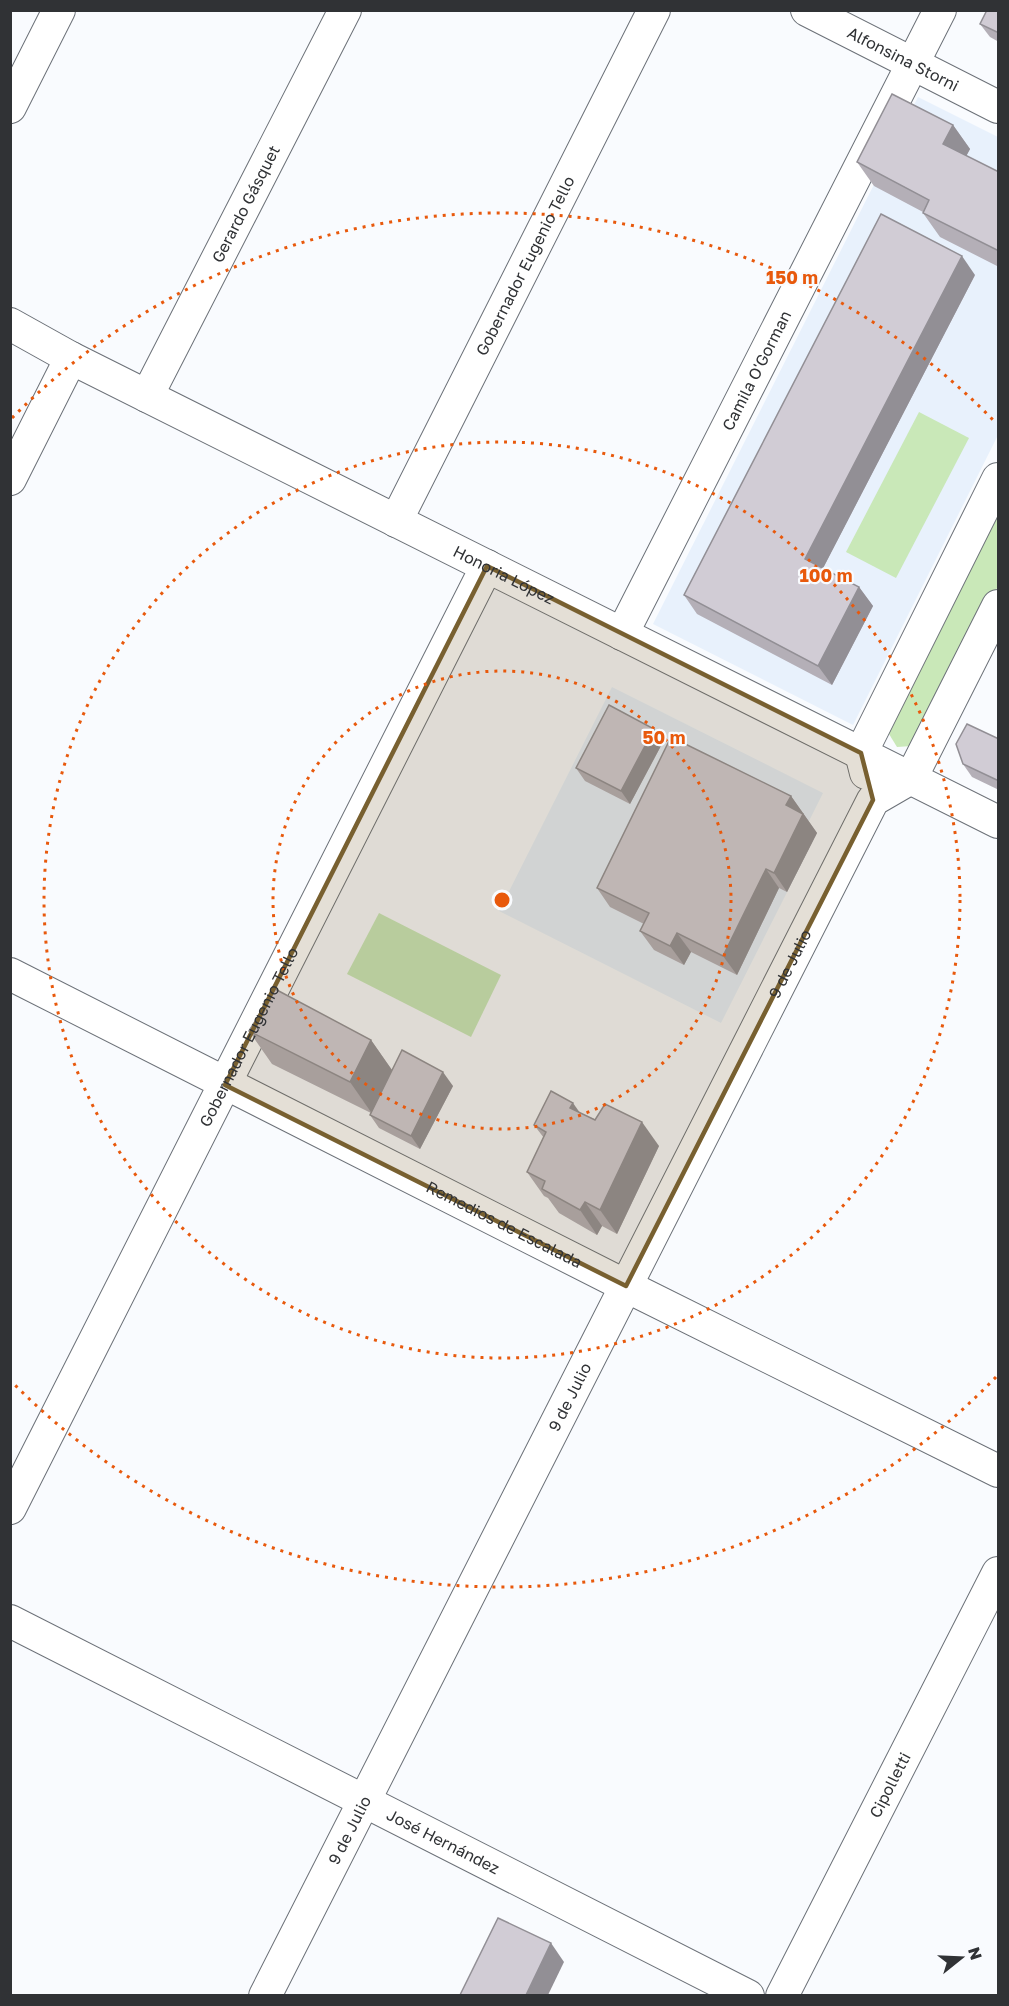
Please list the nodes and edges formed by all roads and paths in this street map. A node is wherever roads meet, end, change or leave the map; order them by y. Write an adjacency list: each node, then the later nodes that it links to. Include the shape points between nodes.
1 (59, 10): 7 (street)
2 (345, 10): 11 (street, Gerardo Gásquet)
3 (654, 10): 14 (street, Gobernador Eugenio Tello)
4 (807, 10): 6 (street, Alfonsina Storni)
5 (940, 10): 6 (street, Camila O'Gorman)
6 (913, 64): 8 (street, Alfonsina Storni); 17 (street, Camila O'Gorman)
7 (10, 107)
8 (999, 107)
9 (10, 324): 10 (street, Honoria López)
10 (71, 358): 11 (street, Honoria López); 12 (street)
11 (147, 396): 14 (street, Honoria López)
12 (10, 479)
13 (999, 479): 18 (street)
14 (396, 521): 15 (street, Honoria López)
15 (487, 566): 17 (street, Honoria López); 23 (street, Gobernador Eugenio Tello)
16 (999, 606): 19 (street)
17 (622, 634): 18 (street, Honoria López)
18 (861, 753): 19 (street, Honoria López); 20 (street)
19 (911, 778): 20 (street); 21 (street, Honoria López)
20 (873, 800): 24 (street, 9 de Julio)
21 (999, 822)
22 (10, 974): 23 (street, Remedios de Escalada)
23 (225, 1085): 24 (street, Remedios de Escalada); 26 (street, Gobernador Eugenio Tello)
24 (626, 1286): 25 (street, Remedios de Escalada); 29 (street, 9 de Julio)
25 (999, 1471)
26 (10, 1508)
27 (999, 1573): 32 (street, Cipolletti)
28 (10, 1621): 29 (street, José Hernández)
29 (364, 1800): 30 (street, 9 de Julio); 31 (street, José Hernández)
30 (265, 1995)
31 (748, 1995)
32 (782, 1995)

